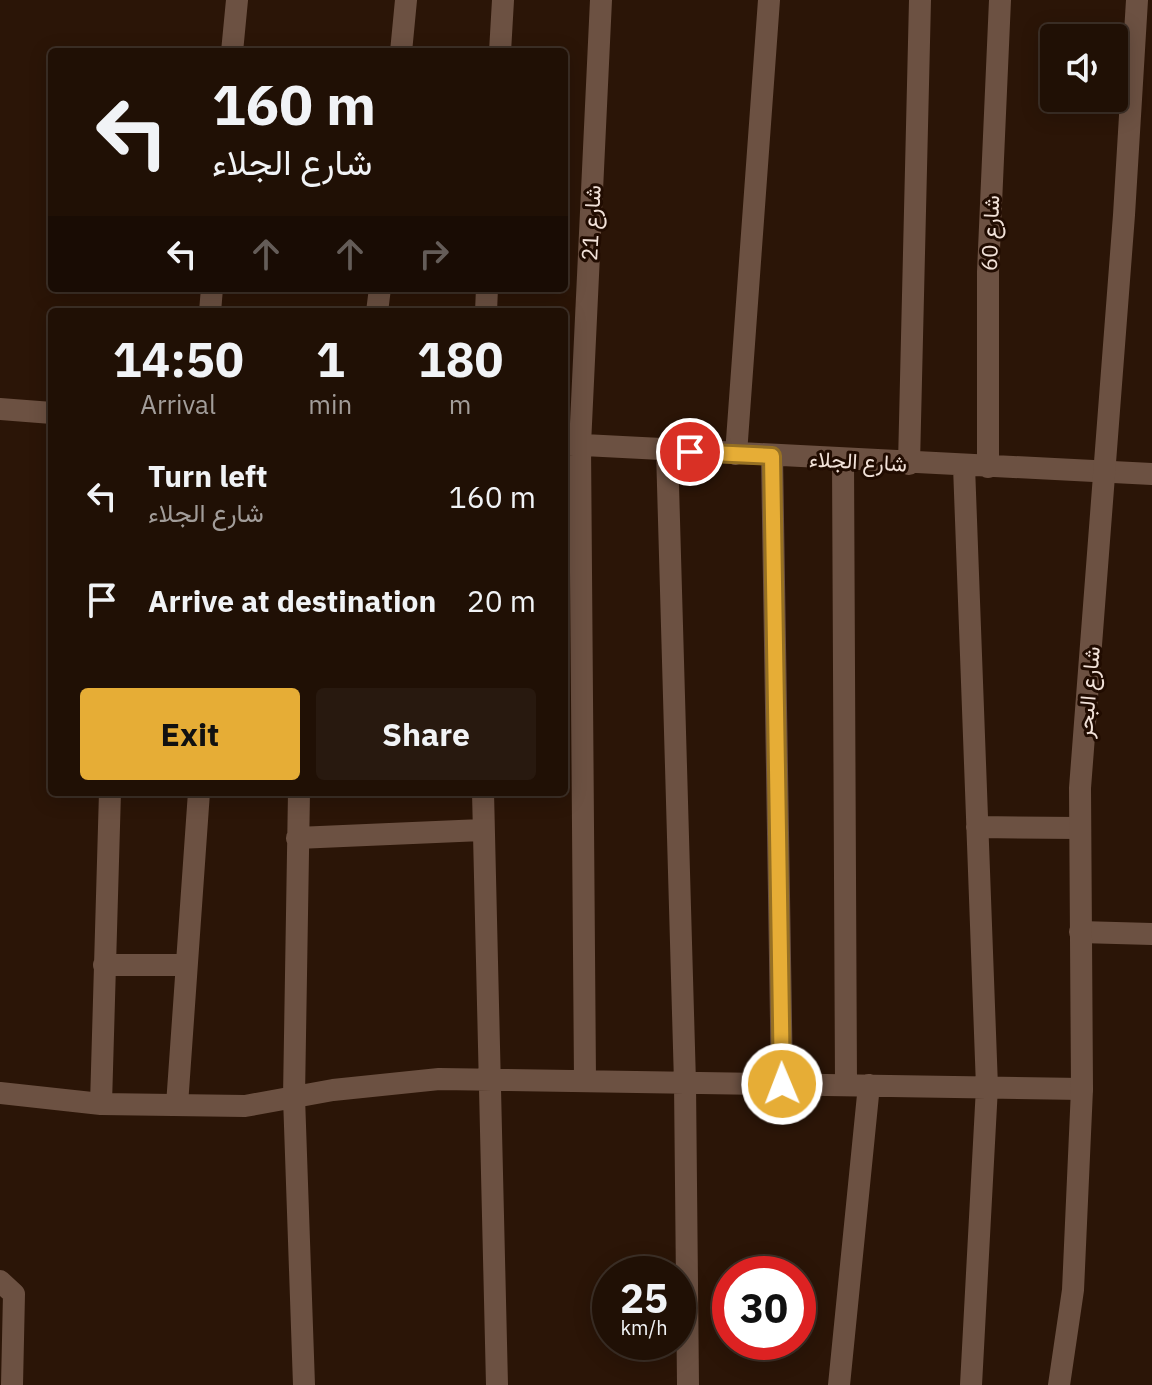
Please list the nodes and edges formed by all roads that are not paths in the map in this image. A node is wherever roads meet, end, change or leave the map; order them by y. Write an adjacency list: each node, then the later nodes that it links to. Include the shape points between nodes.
1 (237, 0): 9 (street)
2 (406, 0): 10 (street)
3 (503, 0): 11 (street)
4 (601, 0): 14 (street, شارع 21)
5 (769, 0): 16 (street)
6 (920, 0): 19 (street)
7 (1000, 0): 21 (street, شارع 60, via 988,272)
8 (1137, 0): 22 (street, شارع البحر)
9 (232, 48)
10 (401, 48)
11 (500, 48)
12 (0, 409): 13 (street)
13 (48, 413)
14 (572, 445): 15 (street, شارع الجلاء); 37 (street, شارع 21)
15 (667, 450): 16 (street, شارع الجلاء); 38 (street)
16 (736, 454): 17 (street, شارع الجلاء)
17 (772, 456): 18 (street, شارع الجلاء); 39 (street)
18 (843, 460): 19 (street, شارع الجلاء); 40 (street)
19 (909, 464): 20 (street, شارع الجلاء)
20 (964, 466): 21 (street, شارع الجلاء); 28 (street)
21 (988, 467): 22 (street, شارع الجلاء)
22 (1106, 471): 23 (street, شارع الجلاء); 29 (street, شارع البحر)
23 (1152, 474)
24 (110, 796): 34 (street)
25 (199, 796): 35 (street)
26 (299, 796): 31 (street)
27 (483, 796): 30 (street)
28 (977, 827): 29 (street); 42 (street)
29 (1079, 828): 32 (street, شارع البحر)
30 (482, 830): 31 (street); 36 (street)
31 (297, 838): 45 (street)
32 (1080, 932): 33 (street); 43 (street, شارع البحر)
33 (1152, 934)
34 (104, 965): 35 (street); 46 (street)
35 (186, 965): 47 (street)
36 (491, 1080): 37 (street); 45 (street, via 439,1079); 51 (street)
37 (585, 1080): 38 (street)
38 (685, 1083): 39 (street); 52 (street)
39 (782, 1084): 40 (street)
40 (846, 1085): 41 (street)
41 (869, 1085): 42 (street); 53 (street)
42 (987, 1087): 43 (street); 54 (street)
43 (1082, 1089): 55 (street, شارع البحر, via 1073,1290)
44 (0, 1093): 46 (street)
45 (294, 1097): 47 (street, via 245,1106); 50 (street)
46 (101, 1104): 47 (street)
47 (177, 1105)
48 (0, 1281): 49 (street, via 14,1294)
49 (12, 1385)
50 (304, 1385)
51 (497, 1385)
52 (688, 1385)
53 (839, 1385)
54 (971, 1385)
55 (1059, 1385)

